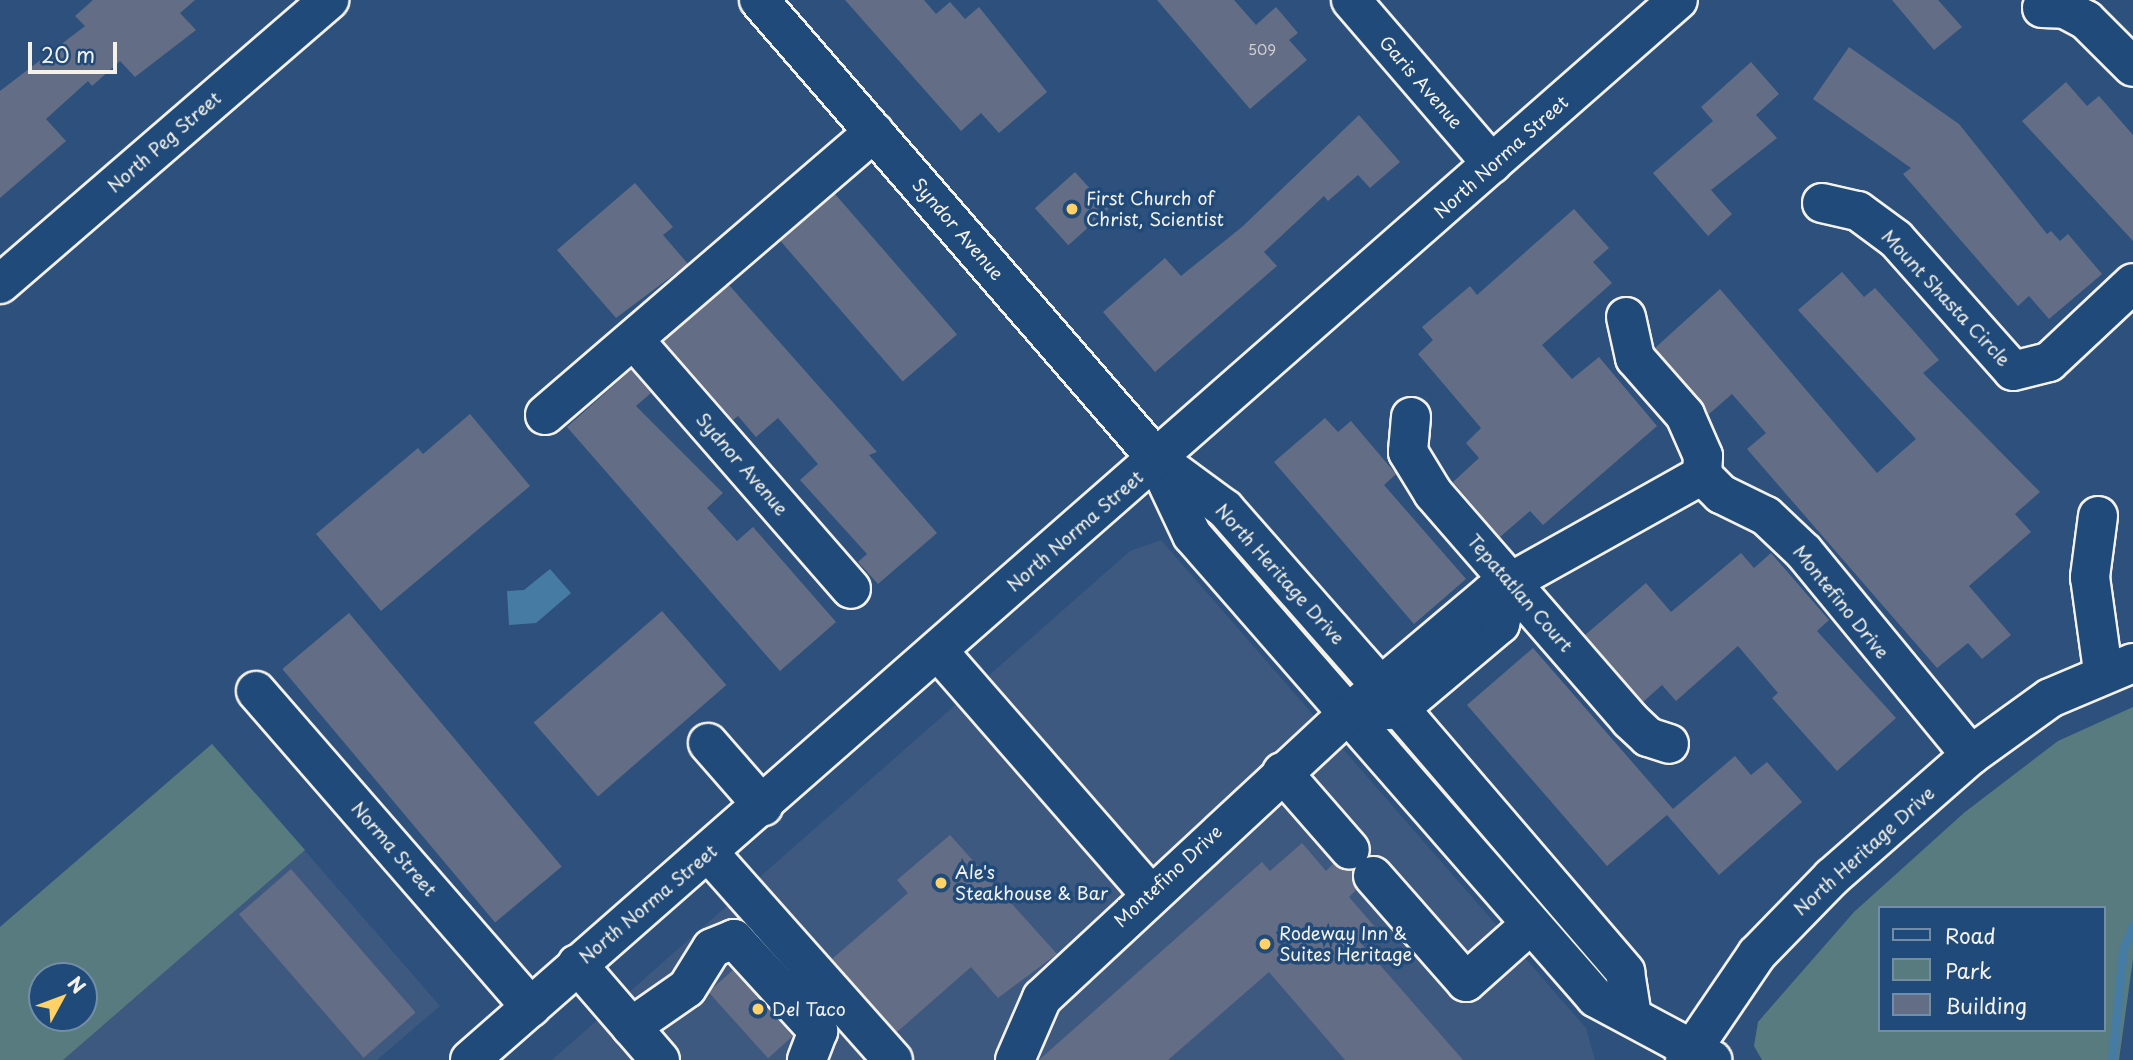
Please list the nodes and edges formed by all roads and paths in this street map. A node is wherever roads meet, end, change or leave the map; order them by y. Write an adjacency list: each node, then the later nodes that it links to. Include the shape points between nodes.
1 (329, 0): 11 (street, North Peg Street)
2 (759, 0): 7 (street, Syndor Avenue)
3 (1351, 0): 8 (street, Garis Avenue)
4 (1678, 0): 8 (street, North Norma Street)
5 (2042, 8): 6 (street, via 2064,9 2086,20)
6 (2133, 66)
7 (874, 132): 13 (street); 16 (street, Syndor Avenue)
8 (1492, 164): 16 (street, North Norma Street)
9 (1822, 203): 10 (street, Mount Shasta Circle, via 1858,211 1896,239 2013,371 2049,362 2063,342)
10 (2133, 283)
11 (0, 284)
12 (1626, 317): 17 (street, via 1635,358 1685,415 1703,456)
13 (634, 340): 14 (street); 20 (street, Sydnor Avenue)
14 (545, 415)
15 (1412, 417): 19 (street, Tepatatlan Court, via 1408,452 1419,472)
16 (1157, 459): 21 (street, North Norma Street); 24 (street, North Heritage Drive, via 1225,509); 25 (street, North Heritage Drive, via 1192,535)
17 (1702, 475): 19 (street); 28 (street, Montefino Drive, via 1721,494 1766,516 1804,552)
18 (2098, 516): 22 (street, via 2090,577)
19 (1510, 582): 24 (street, via 1500,624); 27 (street, Tepatatlan Court, via 1630,720 1648,737)
20 (851, 589)
21 (938, 651): 30 (street, North Norma Street); 32 (street)
22 (2118, 667): 28 (street, North Heritage Drive, via 2050,698)
23 (257, 691): 35 (street, Norma Street)
24 (1390, 699): 25 (street); 36 (street, North Heritage Drive, via 1625,972)
25 (1349, 713): 29 (street, Montefino Drive); 33 (street, North Heritage Drive)
26 (709, 743): 30 (street)
27 (1669, 744)
28 (1971, 755): 38 (street, North Heritage Drive, via 1793,916)
29 (1282, 772): 32 (street, Montefino Drive); 33 (street, via 1466,982)
30 (763, 806): 31 (street, North Norma Street)
31 (709, 853): 34 (street, North Norma Street); 42 (street)
32 (1149, 894): 43 (street, Montefino Drive, via 1042,998)
33 (1531, 924): 36 (street, North Heritage Drive, via 1596,998)
34 (577, 964): 35 (street, North Norma Street); 37 (street)
35 (531, 1007): 39 (street, North Norma Street)
36 (1632, 1016): 38 (street, North Heritage Drive)
37 (632, 1027): 40 (street); 41 (street, via 687,988 712,948 734,939 818,1031)
38 (1696, 1056)
39 (470, 1060)
40 (660, 1060)
41 (807, 1060)
42 (893, 1060)
43 (1014, 1060)

